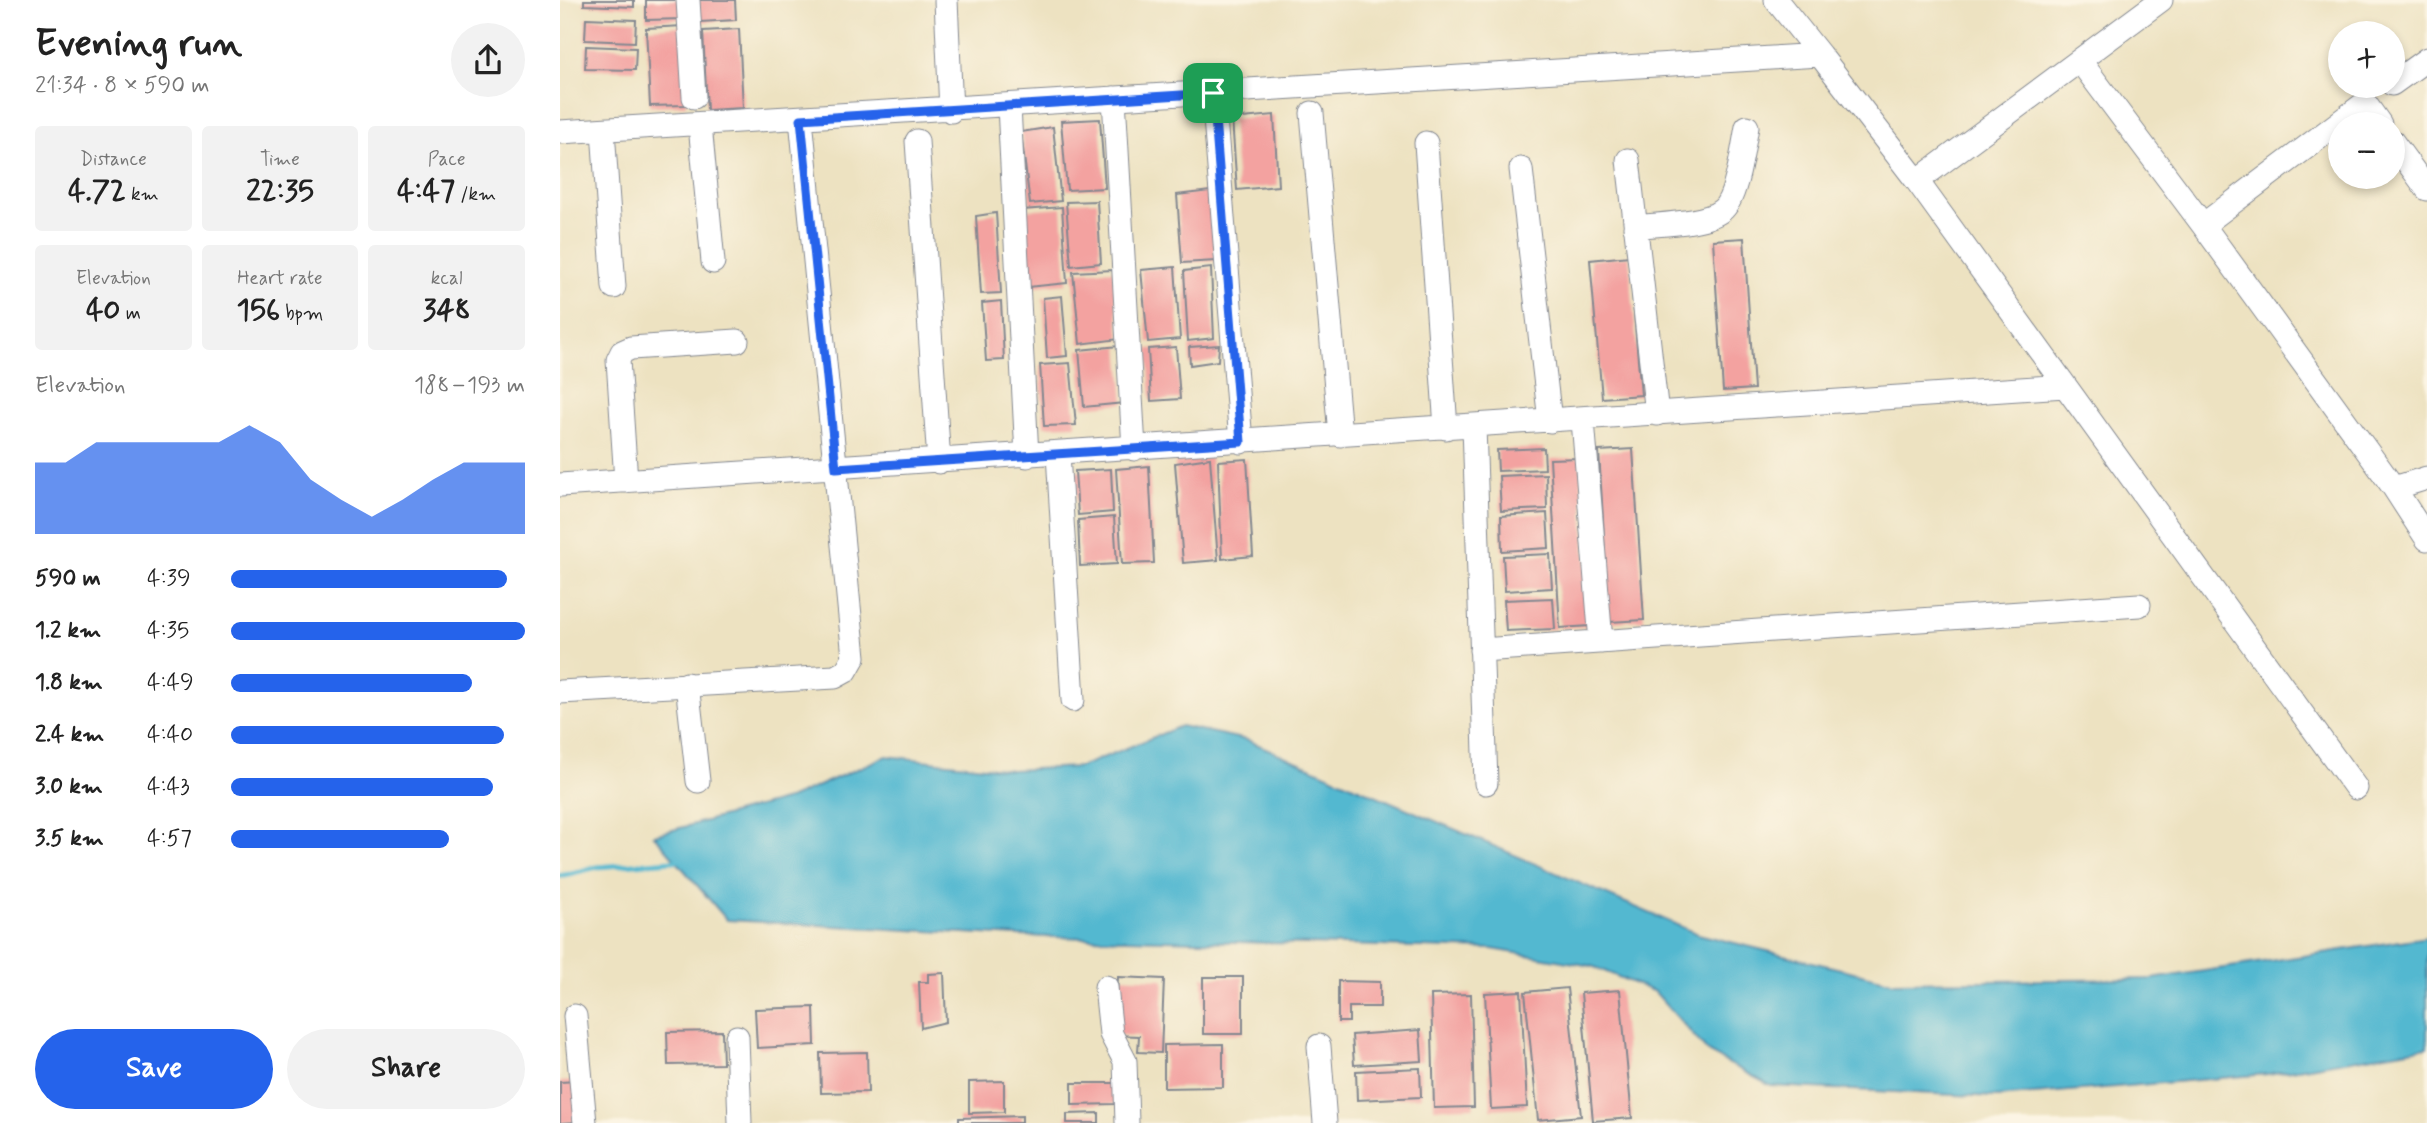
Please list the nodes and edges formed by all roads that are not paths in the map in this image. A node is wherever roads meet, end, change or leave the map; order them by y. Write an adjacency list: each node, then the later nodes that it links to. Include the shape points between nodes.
1 (688, 0): 10 (street)
2 (946, 0): 15 (street)
3 (1776, 0): 5 (street)
4 (2155, 2): 7 (street)
5 (1819, 55): 9 (street); 28 (street)
6 (2427, 59): 8 (street)
7 (2080, 61): 28 (street); 30 (street)
8 (2405, 75)
9 (1213, 93): 11 (street); 42 (street)
10 (694, 97)
11 (1114, 98): 14 (street); 43 (street)
12 (2372, 98): 13 (street)
13 (2365, 103): 16 (street); 30 (street)
14 (1009, 106): 15 (street); 45 (street)
15 (951, 111): 18 (street)
16 (2371, 112)
17 (1312, 113): 41 (street)
18 (801, 119): 19 (street); 47 (street)
19 (700, 125): 21 (street); 32 (street)
20 (1747, 127): 31 (street, via 1732,196 1723,210 1708,217)
21 (603, 130): 22 (street); 33 (street)
22 (560, 132)
23 (917, 141): 46 (street)
24 (1426, 143): 40 (street)
25 (2405, 159): 29 (street)
26 (1628, 160): 31 (street)
27 (1521, 169): 38 (street)
28 (1917, 181): 35 (street)
29 (2427, 189)
30 (2203, 225): 51 (street)
31 (1635, 227): 36 (street)
32 (713, 262)
33 (614, 287)
34 (737, 341): 49 (street, via 622,352 618,360)
35 (2065, 386): 36 (street); 61 (street)
36 (1657, 414): 37 (street)
37 (1583, 420): 38 (street); 54 (street)
38 (1550, 421): 39 (street)
39 (1474, 426): 40 (street); 55 (street)
40 (1446, 428): 41 (street)
41 (1340, 435): 42 (street)
42 (1241, 442): 43 (street)
43 (1134, 449): 44 (street)
44 (1058, 454): 45 (street); 58 (street)
45 (1027, 456): 46 (street)
46 (939, 462): 47 (street)
47 (836, 468): 49 (street); 56 (street, via 853,657 846,671 835,677)
48 (2427, 478): 51 (street)
49 (626, 481): 50 (street)
50 (560, 485)
51 (2394, 488): 52 (street)
52 (2427, 539)
53 (2139, 605): 54 (street)
54 (1601, 642): 55 (street)
55 (1481, 650): 60 (street)
56 (687, 684): 57 (street); 59 (street)
57 (560, 691)
58 (1073, 700)
59 (698, 781)
60 (1486, 783)
61 (2356, 788)
62 (1106, 987): 68 (street, via 1111,1034 1125,1060)
63 (575, 1016): 66 (street)
64 (737, 1037): 67 (street)
65 (1319, 1046): 69 (street)
66 (584, 1123)
67 (740, 1123)
68 (1127, 1123)
69 (1325, 1123)

